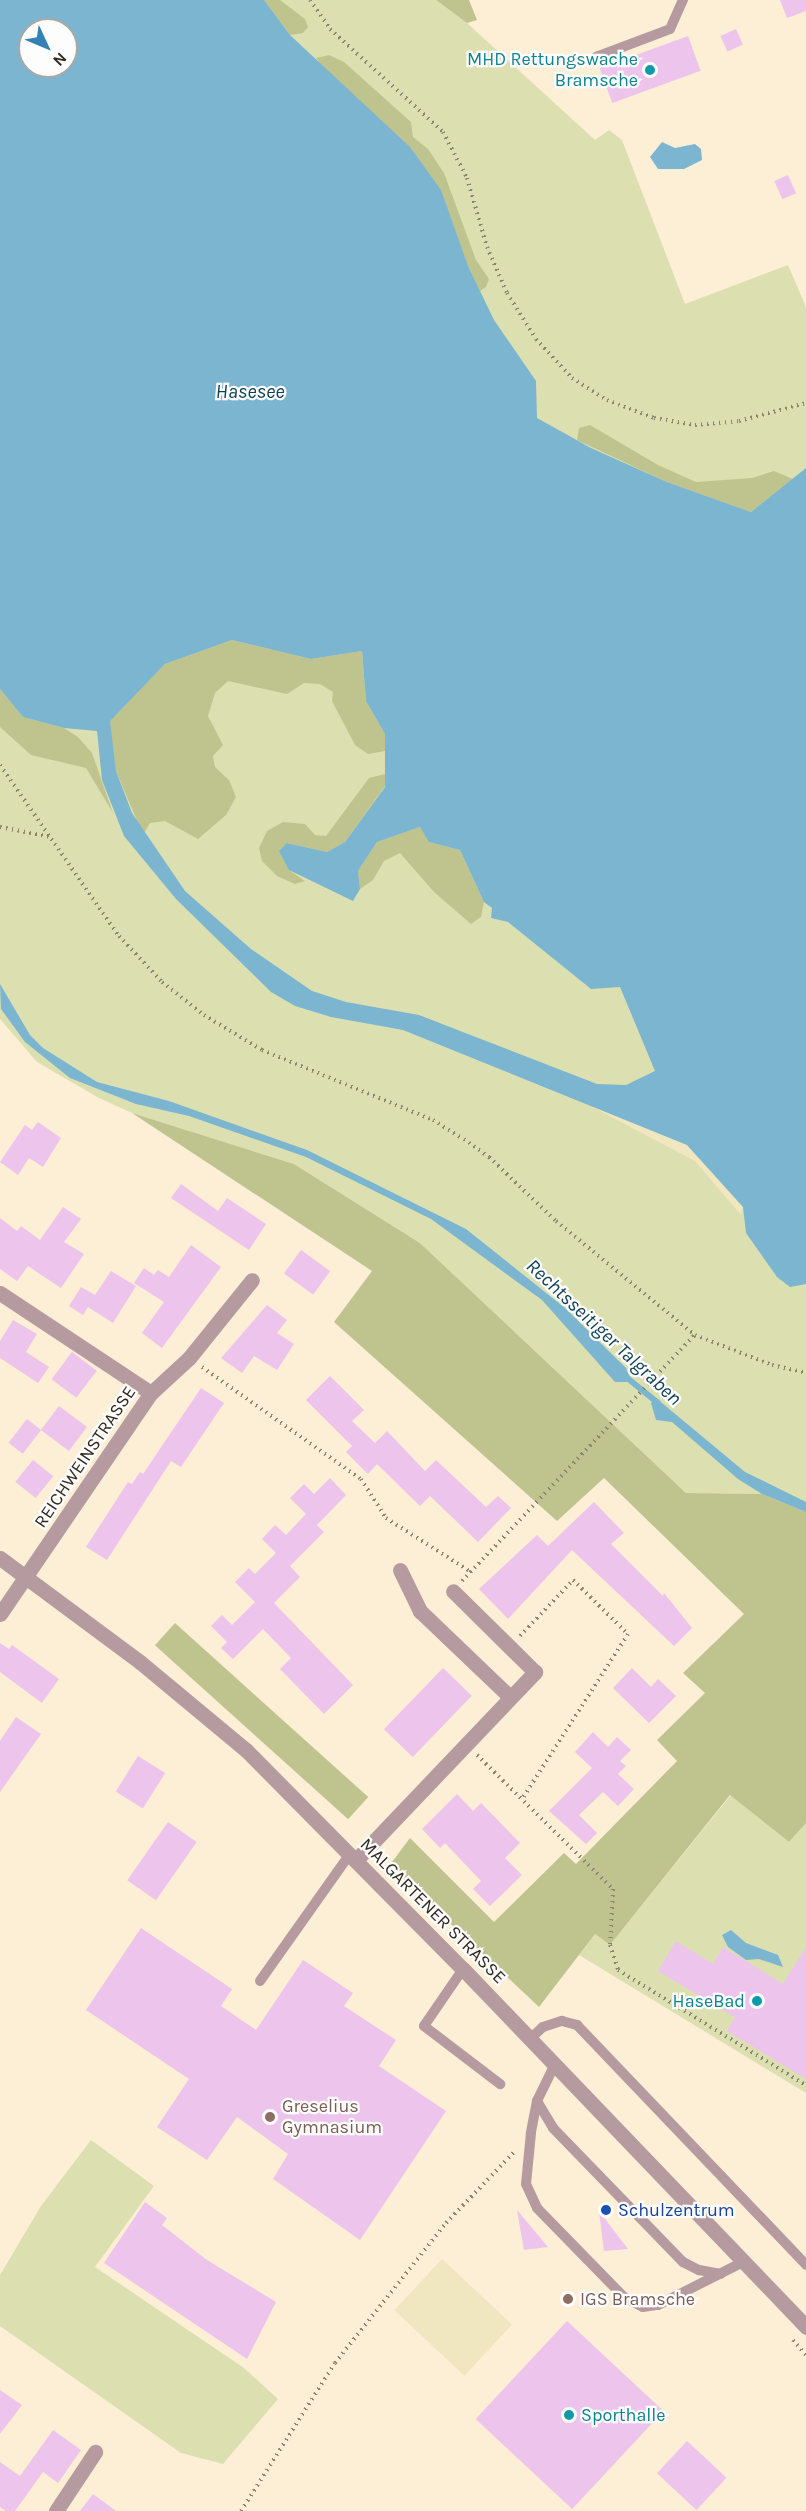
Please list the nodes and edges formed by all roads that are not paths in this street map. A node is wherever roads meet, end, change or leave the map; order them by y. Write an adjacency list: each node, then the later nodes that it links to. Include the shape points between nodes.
1 (683, 0): 2 (lane, via 670,29)
2 (596, 57)
3 (252, 1280): 5 (street, REICHWEINSTRASSE, via 189,1358)
4 (0, 1293): 5 (street)
5 (151, 1392): 8 (street, REICHWEINSTRASSE)
6 (0, 1558): 8 (street, MALGARTENER STRASSE)
7 (400, 1570): 11 (street, via 420,1611)
8 (27, 1578): 10 (street, REICHWEINSTRASSE); 12 (street, MALGARTENER STRASSE, via 140,1662 246,1750)
9 (453, 1591): 11 (street, via 535,1672)
10 (0, 1614)
11 (510, 1697): 12 (street)
12 (353, 1857): 13 (street, MALGARTENER STRASSE); 14 (lane)
13 (464, 1969): 15 (street, MALGARTENER STRASSE); 17 (lane, via 424,2026)
14 (260, 1981)
15 (531, 2038): 16 (street, MALGARTENER STRASSE); 20 (lane, via 543,2027 562,2021 576,2025)
16 (555, 2064): 18 (lane); 19 (street, MALGARTENER STRASSE)
17 (500, 2084)
18 (537, 2101): 21 (lane, via 553,2128 683,2262); 21 (lane, via 526,2184 534,2202 624,2297 643,2307 658,2305)
19 (745, 2261): 21 (lane); 22 (street, MALGARTENER STRASSE)
20 (806, 2265)
21 (721, 2274)
22 (806, 2327)
23 (95, 2452): 24 (street)
24 (56, 2511)

